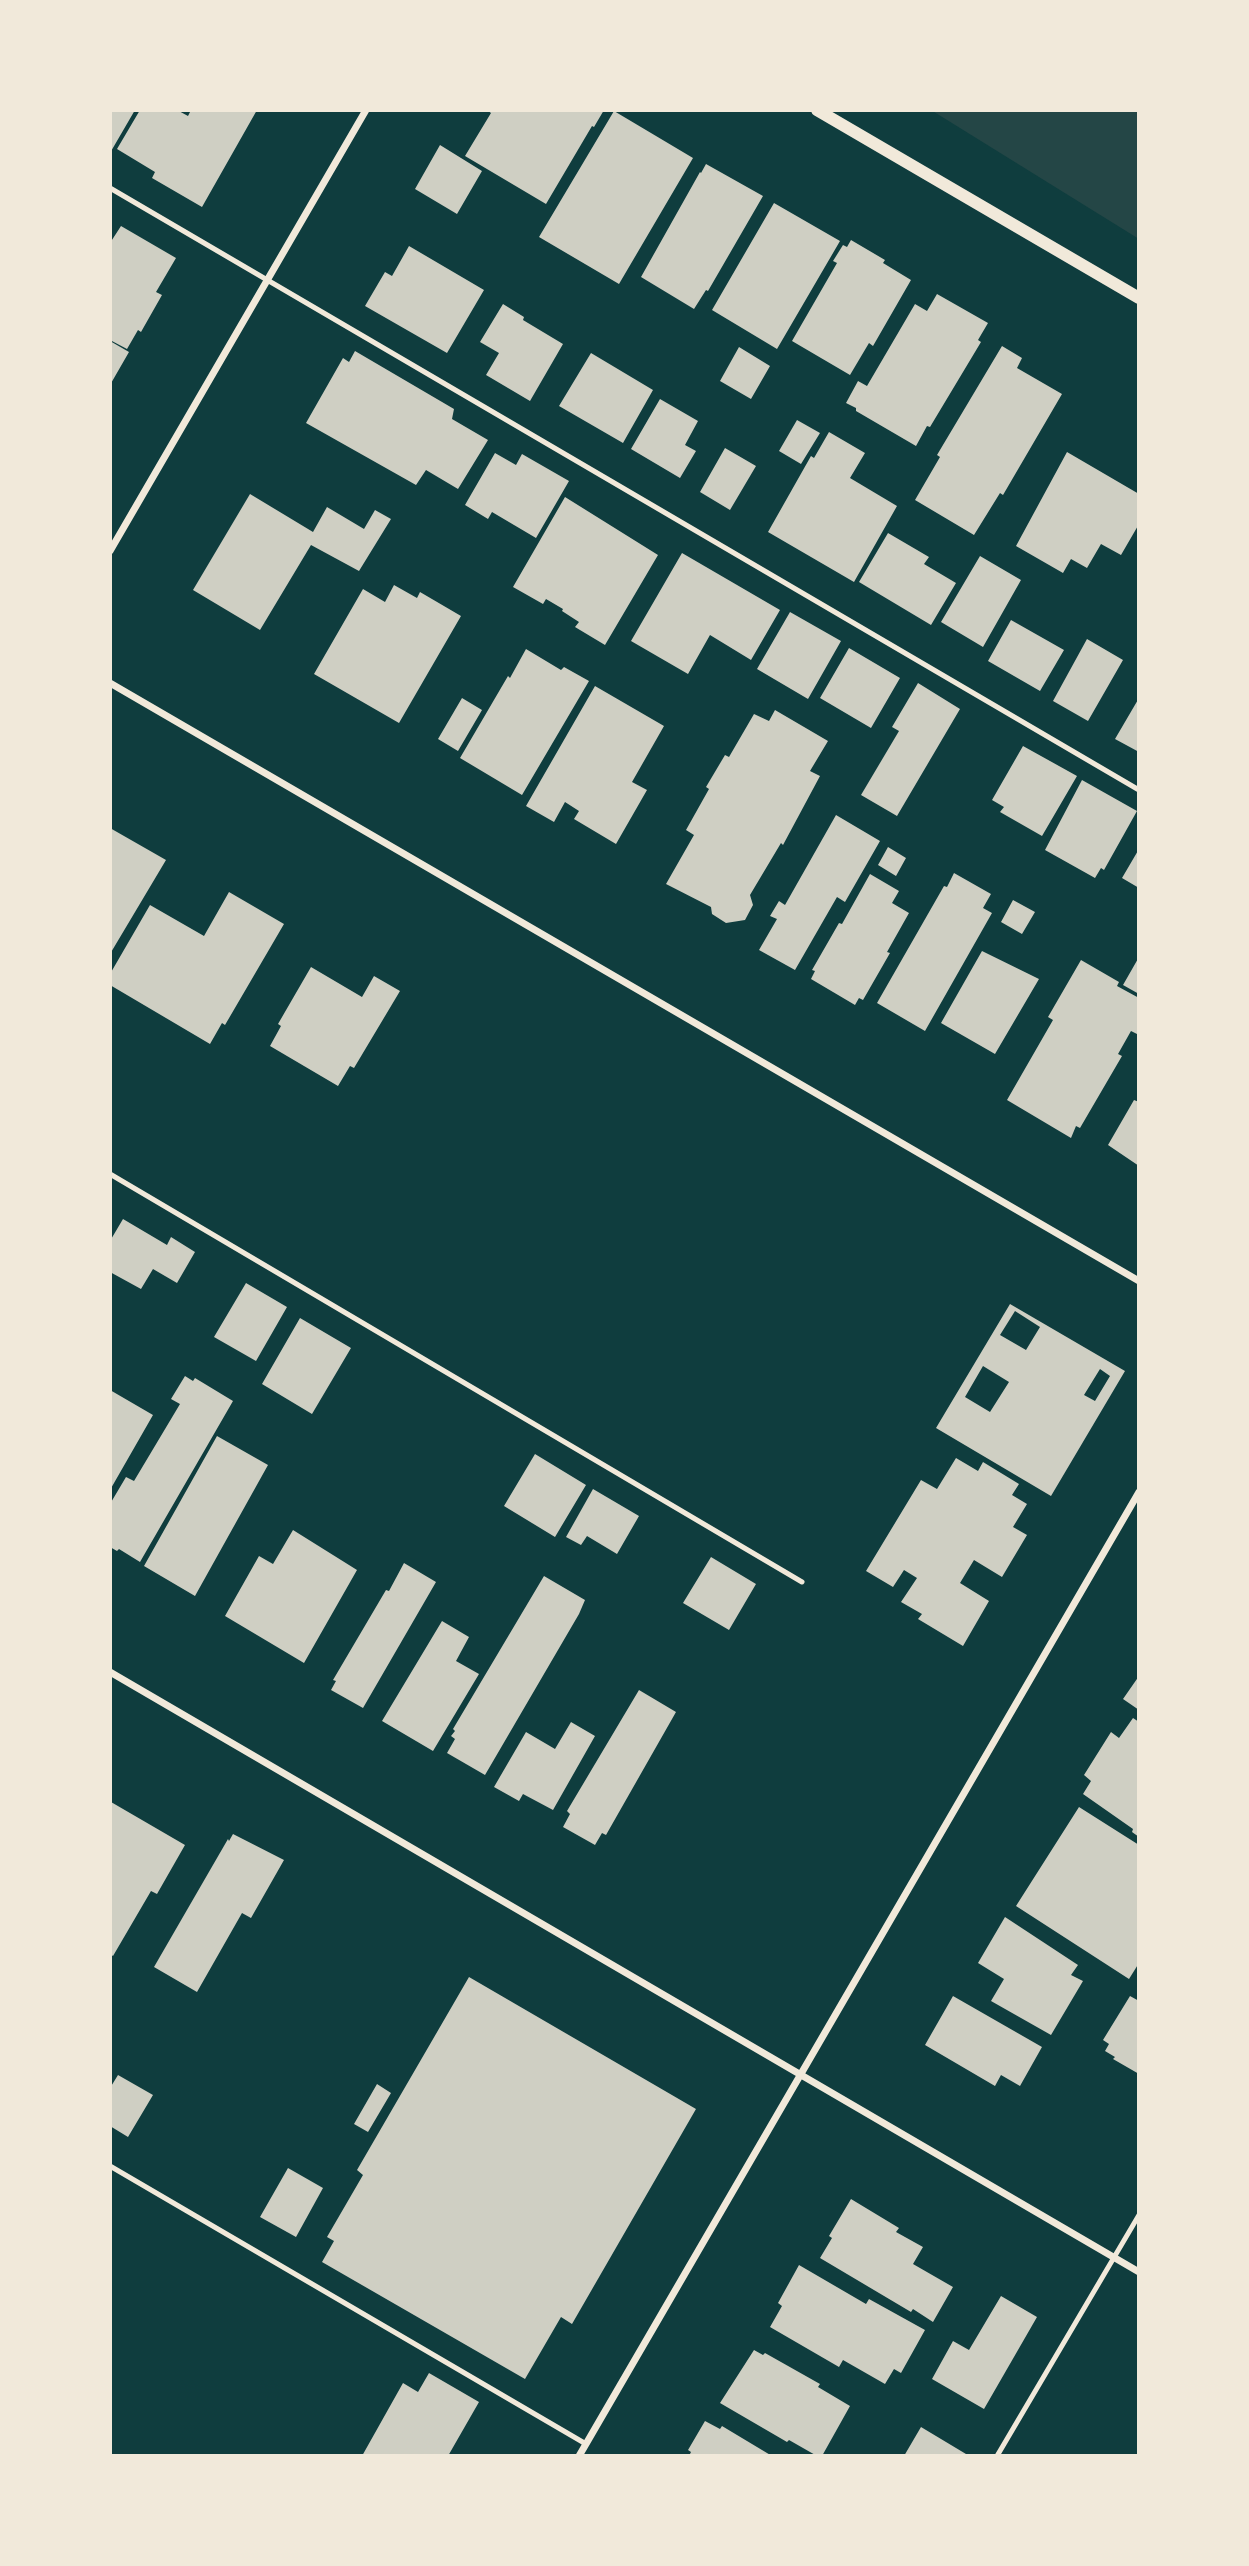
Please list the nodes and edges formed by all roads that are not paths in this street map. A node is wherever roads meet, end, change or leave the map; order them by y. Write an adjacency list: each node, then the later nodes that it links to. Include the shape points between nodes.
1 (366, 110): 4 (street)
2 (817, 110): 5 (street)
3 (110, 188): 4 (lane)
4 (268, 280): 6 (street); 8 (lane)
5 (1139, 298)
6 (110, 551)
7 (110, 683): 10 (street)
8 (1139, 790)
9 (110, 1174): 12 (lane)
10 (1139, 1281)
11 (1139, 1492): 14 (street)
12 (802, 1582)
13 (110, 1672): 14 (street)
14 (800, 2074): 17 (street); 19 (street)
15 (110, 2166): 19 (lane)
16 (1139, 2215): 17 (lane)
17 (1114, 2258): 18 (street); 21 (lane)
18 (1139, 2273)
19 (586, 2444): 20 (street)
20 (579, 2456)
21 (997, 2456)

